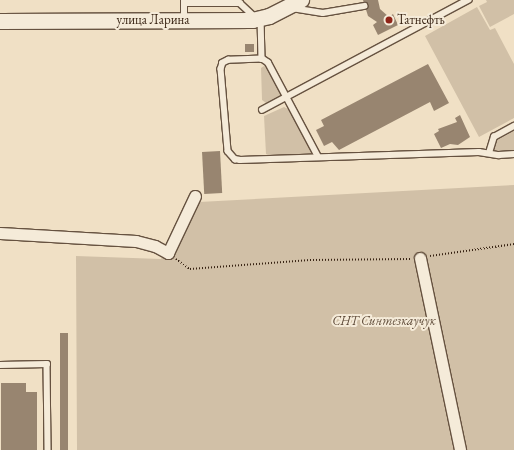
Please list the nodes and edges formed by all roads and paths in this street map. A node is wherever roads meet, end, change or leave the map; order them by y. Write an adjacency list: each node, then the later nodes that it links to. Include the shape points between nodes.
1 (301, 0): 5 (main road, улица Ларина)
2 (468, 0): 10 (lane)
3 (184, 2): 6 (lane, via 240,3); 7 (lane)
4 (364, 6): 5 (lane, via 323,13)
5 (288, 8): 6 (main road, улица Ларина)
6 (259, 18): 7 (main road, улица Ларина); 9 (lane)
7 (184, 20): 8 (main road, улица Ларина)
8 (0, 21)
9 (262, 59): 10 (lane, via 270,65); 15 (lane, via 229,60 221,65 230,156 240,160)
10 (287, 97): 11 (lane); 15 (lane)
11 (262, 110)
12 (514, 126): 13 (lane, via 494,137)
13 (489, 153): 14 (lane); 15 (lane)
14 (514, 154)
15 (318, 157)
16 (194, 196): 19 (street)
17 (0, 233): 19 (street, via 136,241)
18 (514, 244): 20 (path)
19 (168, 253): 20 (path, via 190,269 310,260)
20 (420, 258): 23 (street)
21 (0, 366): 22 (lane, via 47,364)
22 (48, 450)
23 (460, 450)

